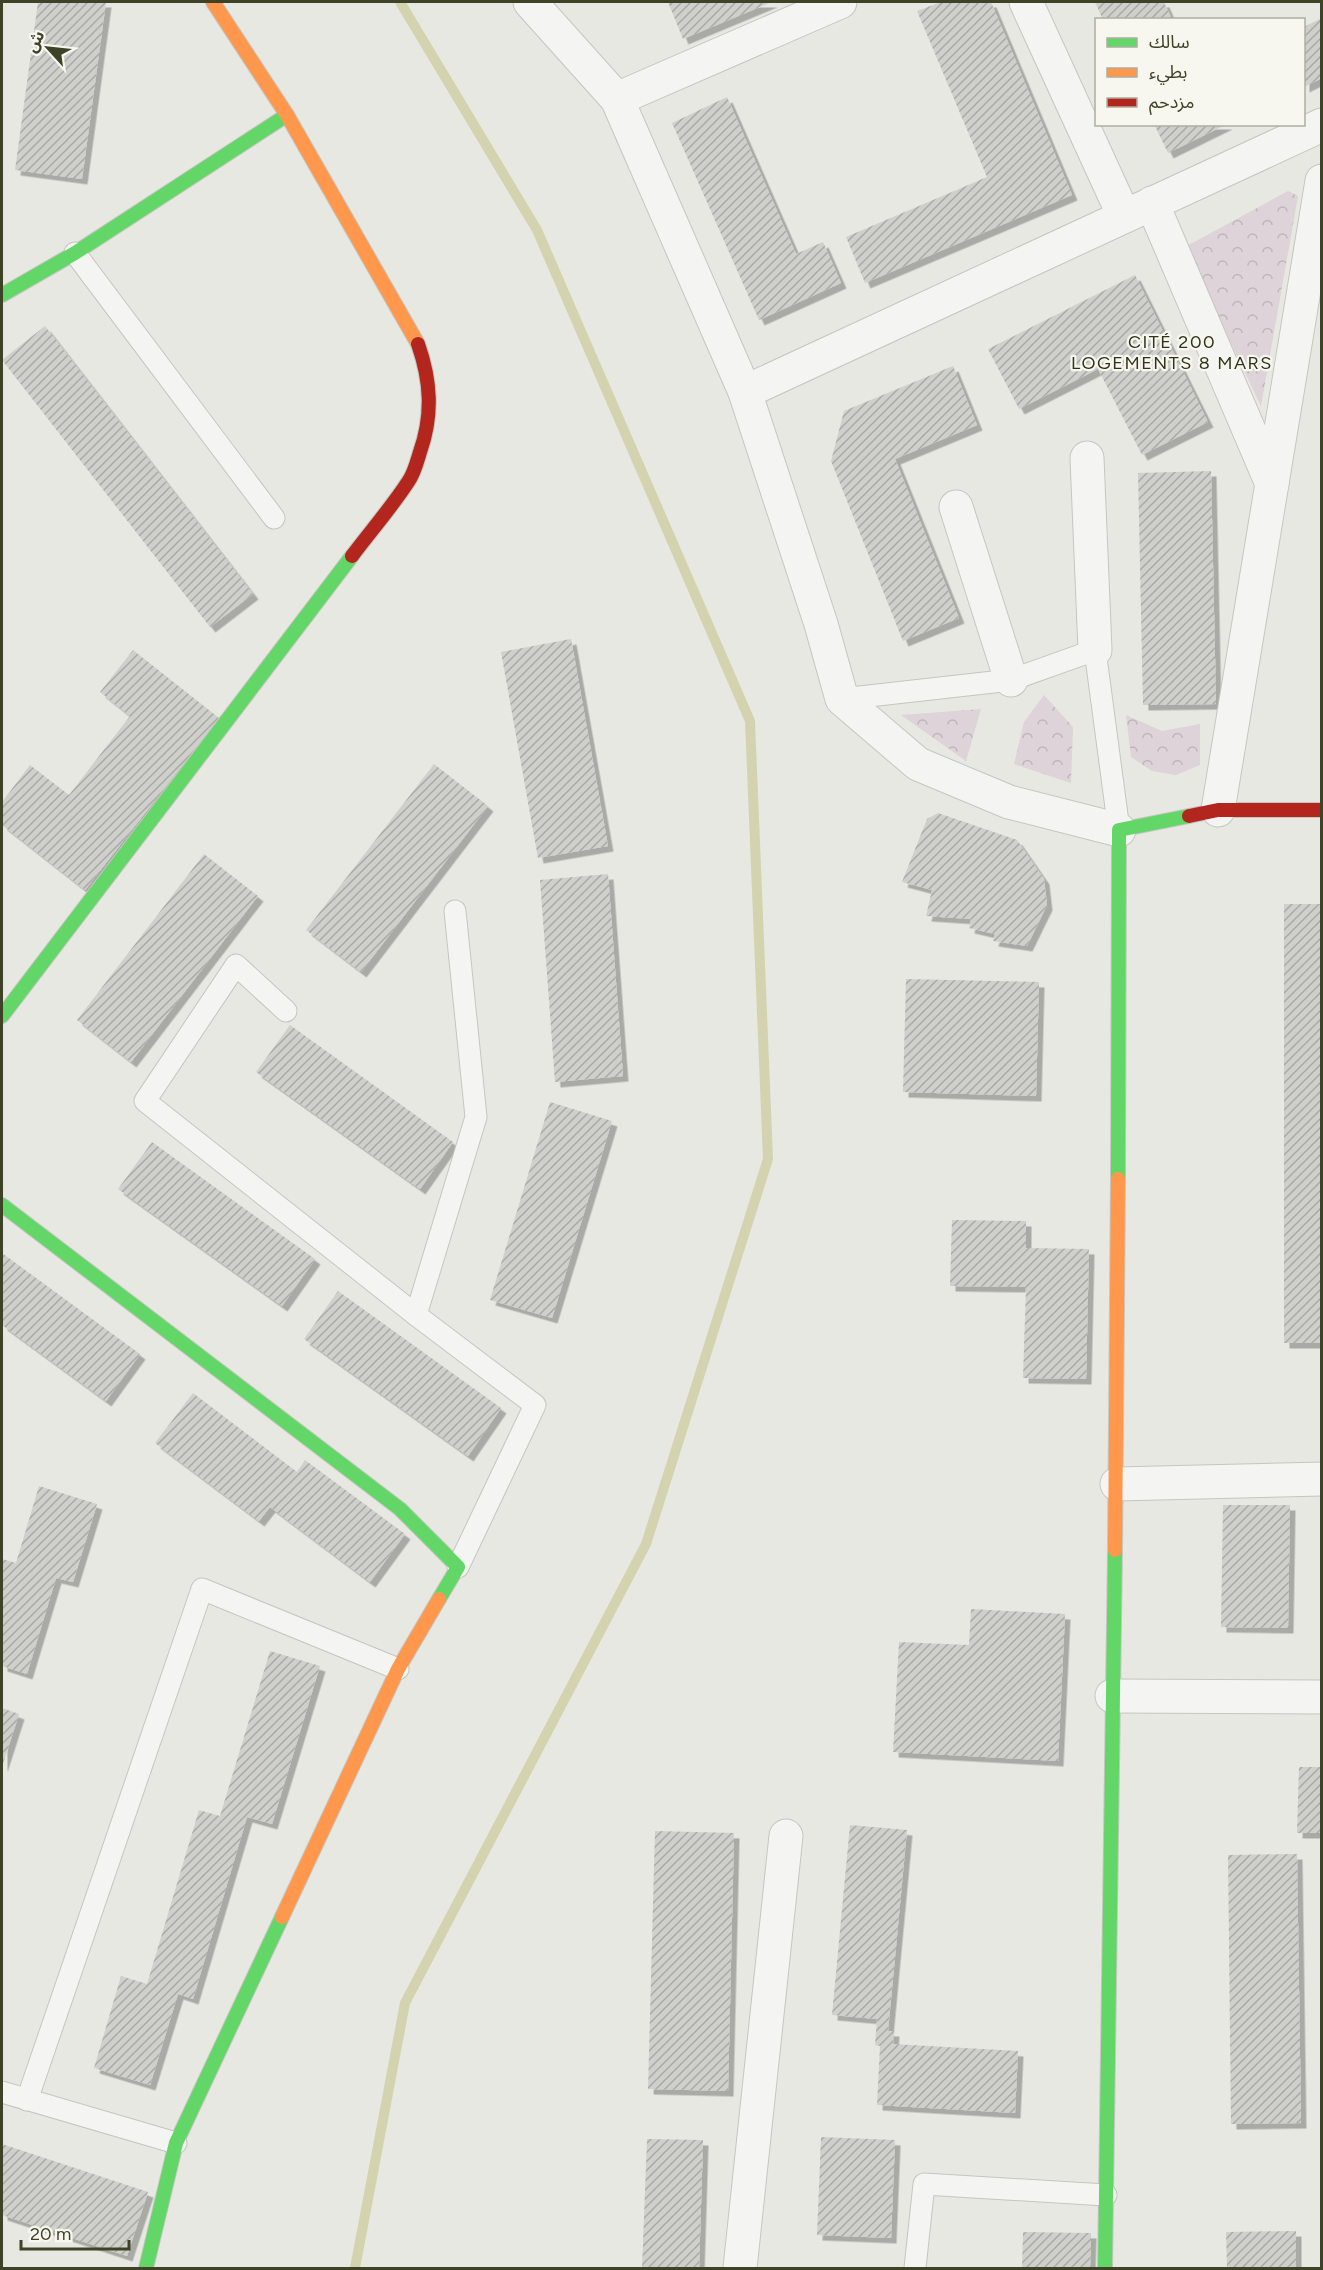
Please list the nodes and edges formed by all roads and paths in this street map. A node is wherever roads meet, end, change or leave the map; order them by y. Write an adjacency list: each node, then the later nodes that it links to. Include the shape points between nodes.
1 (213, 2): 6 (street)
2 (530, 2): 5 (street)
3 (840, 2): 5 (street)
4 (1026, 2): 9 (street)
5 (617, 99): 12 (street)
6 (286, 115): 10 (street); 25 (street, via 417,340 428,376 430,412 424,448 409,481)
7 (1322, 125): 9 (street)
8 (1322, 181): 14 (street)
9 (1138, 210): 12 (street); 14 (street)
10 (75, 253): 11 (street); 16 (lane)
11 (2, 295)
12 (745, 392): 19 (street)
13 (1088, 458): 17 (street)
14 (1272, 484): 20 (street)
15 (956, 507): 18 (street)
16 (274, 518)
17 (1095, 650): 18 (lane); 22 (lane)
18 (1011, 680): 19 (lane)
19 (842, 699): 22 (street, via 918,764 1010,802)
20 (1218, 810): 21 (street); 22 (street)
21 (1322, 810)
22 (1119, 830): 29 (street)
23 (455, 911): 27 (lane, via 476,1118)
24 (286, 1011): 27 (lane, via 236,965 145,1101)
25 (2, 1016)
26 (2, 1205): 30 (street, via 400,1509)
27 (416, 1315): 30 (lane, via 535,1405)
28 (1322, 1479): 29 (street)
29 (1117, 1484): 32 (street)
30 (458, 1567): 31 (street)
31 (398, 1669): 36 (lane, via 202,1589); 37 (street)
32 (1112, 1696): 33 (street); 38 (street)
33 (1322, 1697)
34 (786, 1836): 40 (street)
35 (2, 2092): 36 (lane)
36 (27, 2100): 37 (lane)
37 (176, 2143): 39 (street)
38 (1106, 2194): 41 (lane, via 924,2184); 42 (street)
39 (146, 2268)
40 (740, 2268)
41 (915, 2268)
42 (1106, 2268)

